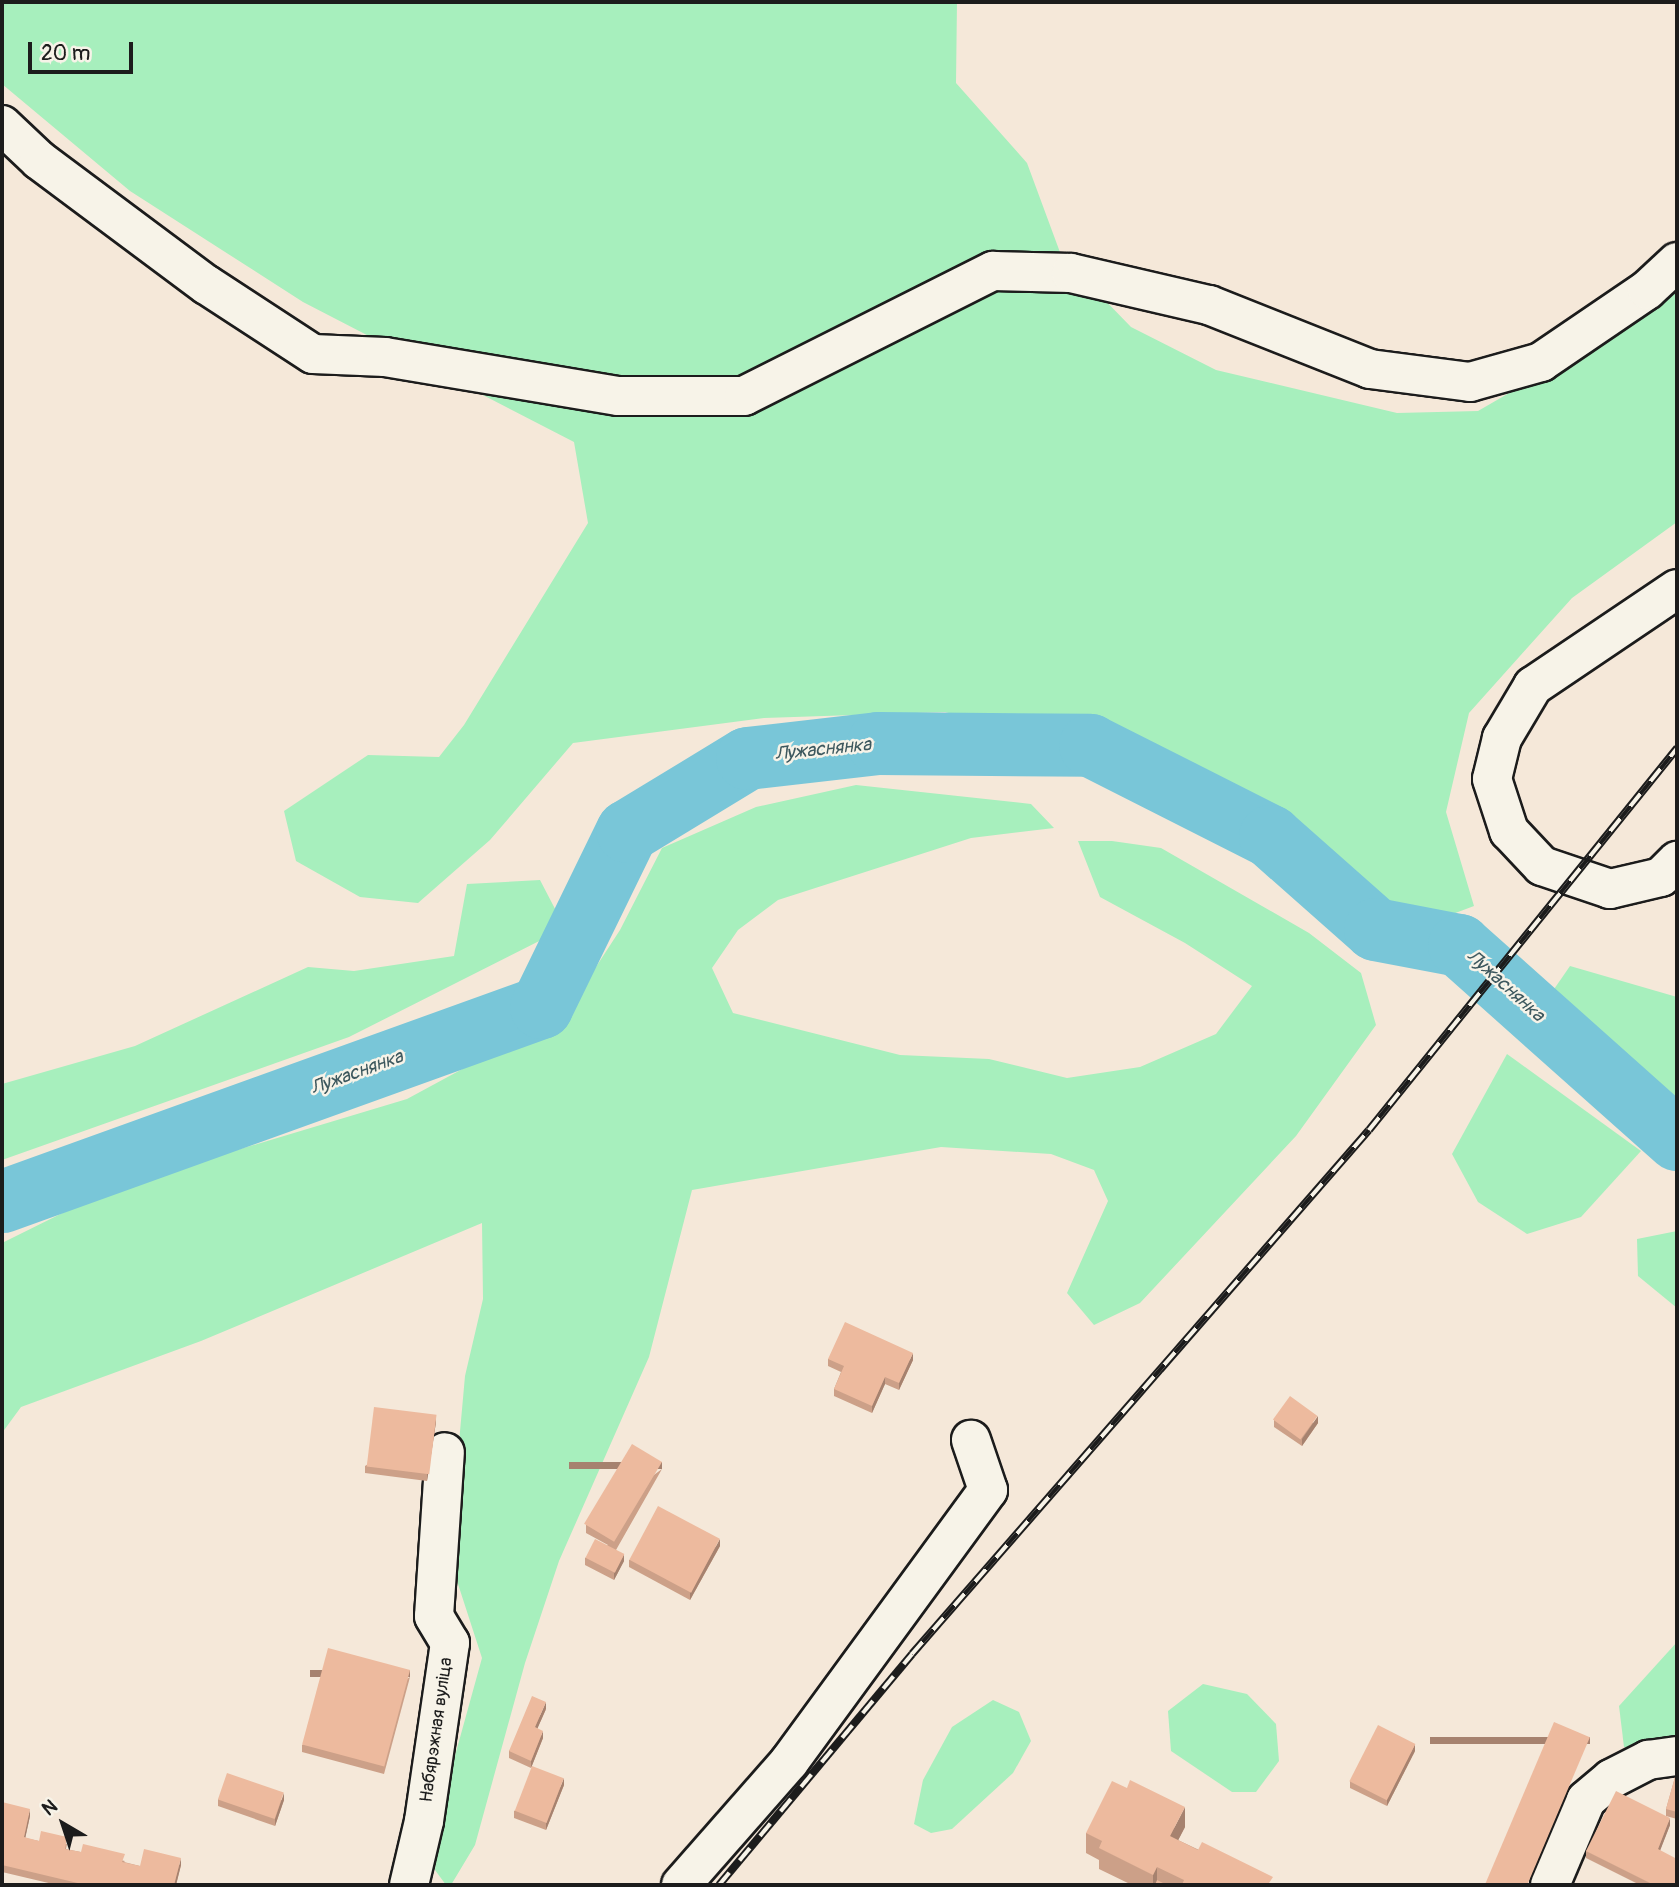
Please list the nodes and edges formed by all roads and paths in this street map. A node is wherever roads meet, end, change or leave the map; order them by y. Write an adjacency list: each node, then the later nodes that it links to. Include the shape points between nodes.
1 (2, 125): 2 (street, via 39,160 207,285 313,354 385,357 618,396 744,396 993,271 1071,273 1209,305 1370,369 1470,382 1541,362 1647,290)
2 (1677, 261)
3 (1677, 589): 4 (street, via 1533,686 1502,738 1492,779 1509,831 1542,866 1610,889 1661,877)
4 (1677, 861)
5 (971, 1440): 9 (street, via 988,1490 789,1762)
6 (445, 1452): 8 (street, Набярэжная вуліца, via 434,1616 450,1643)
7 (1677, 1756): 10 (street, via 1648,1760 1611,1779 1586,1800)
8 (410, 1885)
9 (681, 1885)
10 (1550, 1885)

